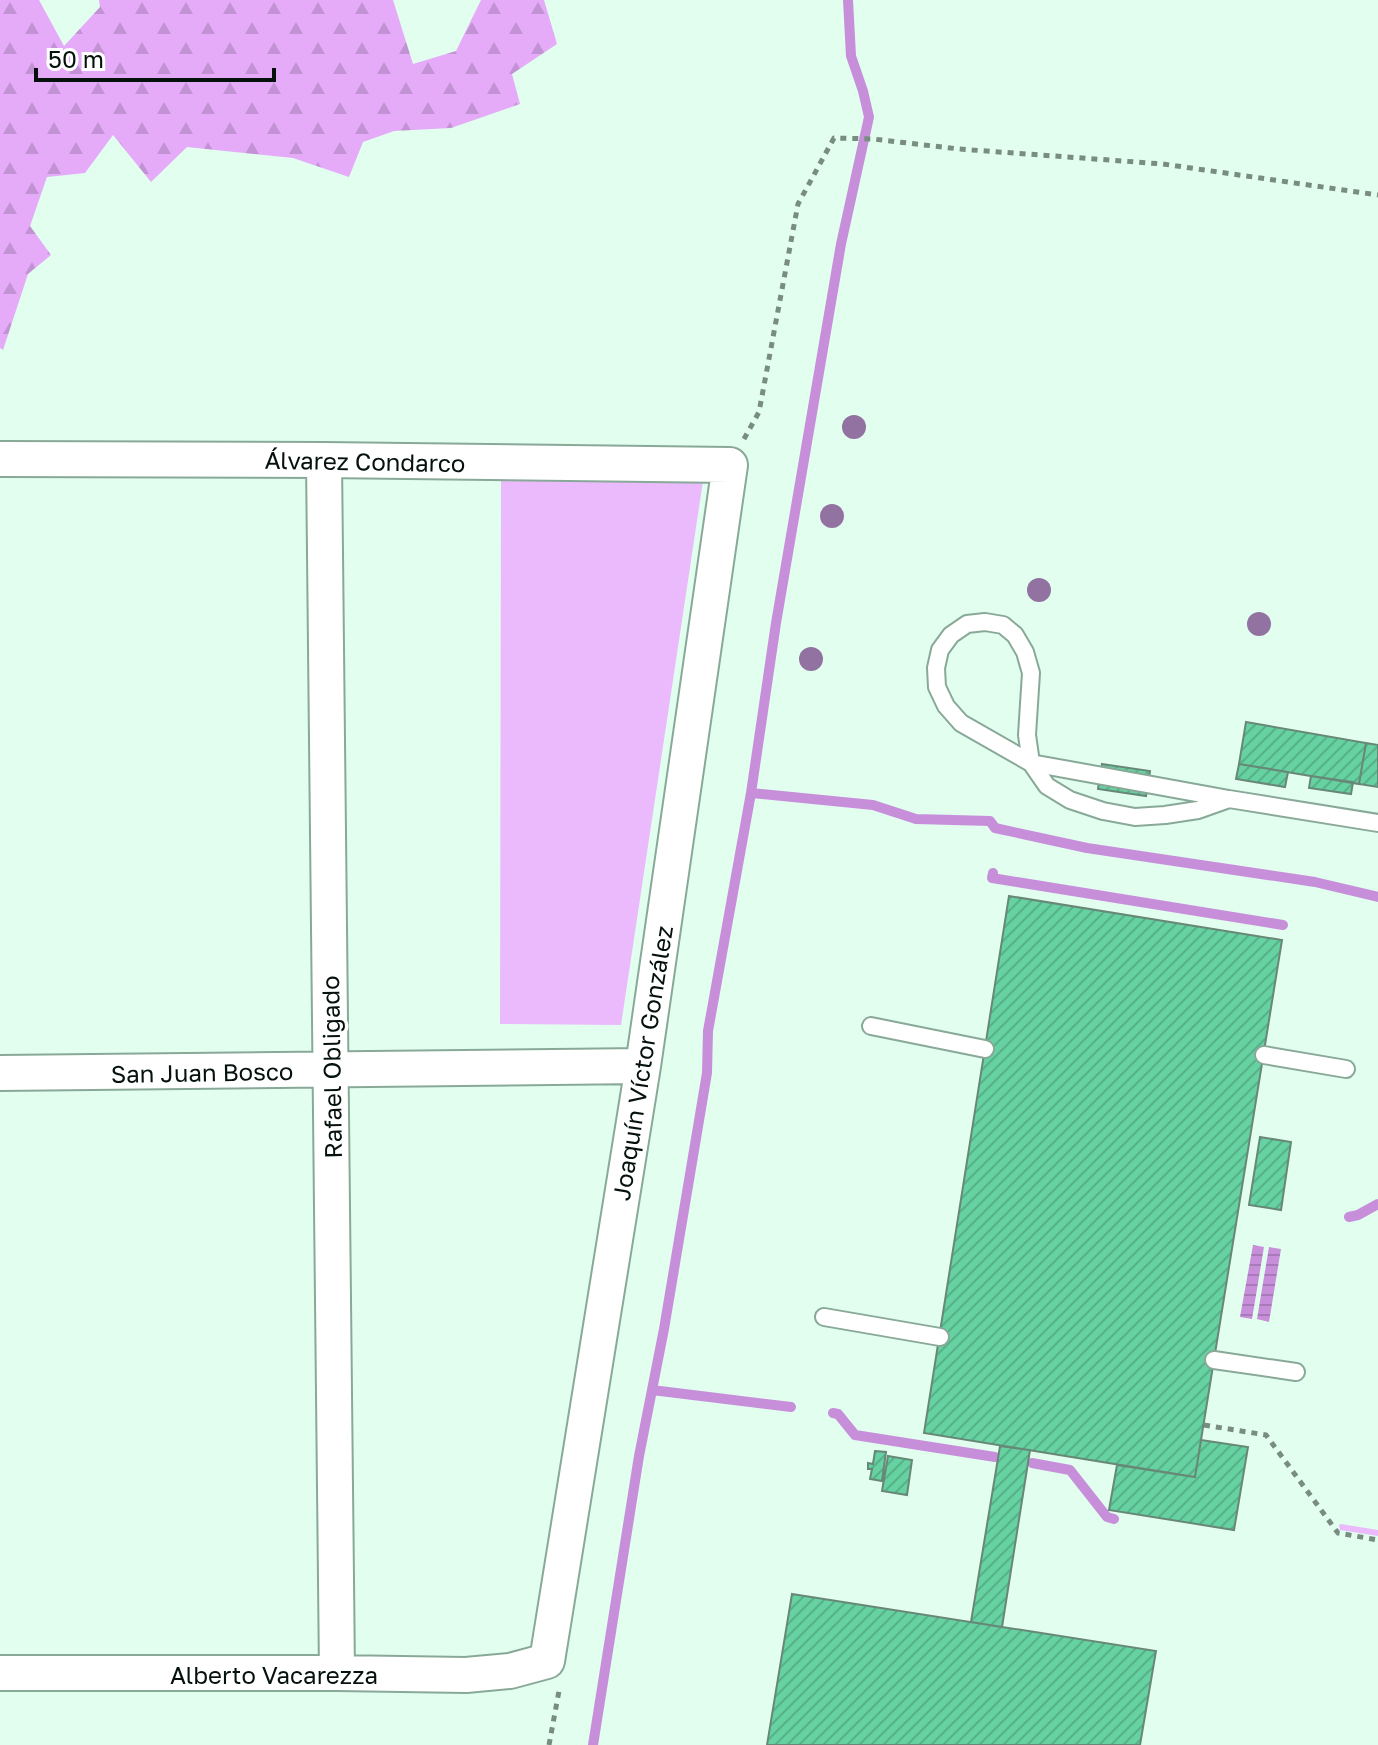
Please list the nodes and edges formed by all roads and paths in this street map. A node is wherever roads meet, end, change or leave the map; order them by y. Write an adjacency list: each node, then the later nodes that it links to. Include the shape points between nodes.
1 (1378, 195): 4 (path, via 1163,164 834,138 798,204 759,412)
2 (0, 459): 3 (street, Álvarez Condarco)
3 (324, 460): 4 (street, Álvarez Condarco); 13 (street, Rafael Obligado)
4 (730, 465): 11 (street, Joaquín Víctor González)
5 (1031, 763): 5 (lane, via 961,723 937,687 940,650 967,624 1003,625 1025,652 1031,673); 6 (lane); 6 (lane, via 1047,786 1070,800 1135,817 1198,810)
6 (1229, 799): 7 (lane)
7 (1378, 823)
8 (871, 1026): 9 (lane)
9 (985, 1049)
10 (1264, 1055): 12 (lane)
11 (643, 1066): 13 (street, San Juan Bosco); 23 (street, Joaquín Víctor González)
12 (1346, 1069)
13 (331, 1070): 14 (street, San Juan Bosco); 22 (street, Rafael Obligado)
14 (0, 1073)
15 (824, 1317): 16 (lane)
16 (940, 1337)
17 (1214, 1360): 18 (lane)
18 (1296, 1372)
19 (1204, 1425): 20 (path, via 1266,1435 1338,1533)
20 (1378, 1540)
21 (0, 1673): 22 (street, Alberto Vacarezza)
22 (337, 1673): 23 (street, Alberto Vacarezza, via 510,1671)
23 (553, 1676): 24 (path)
24 (549, 1745)

